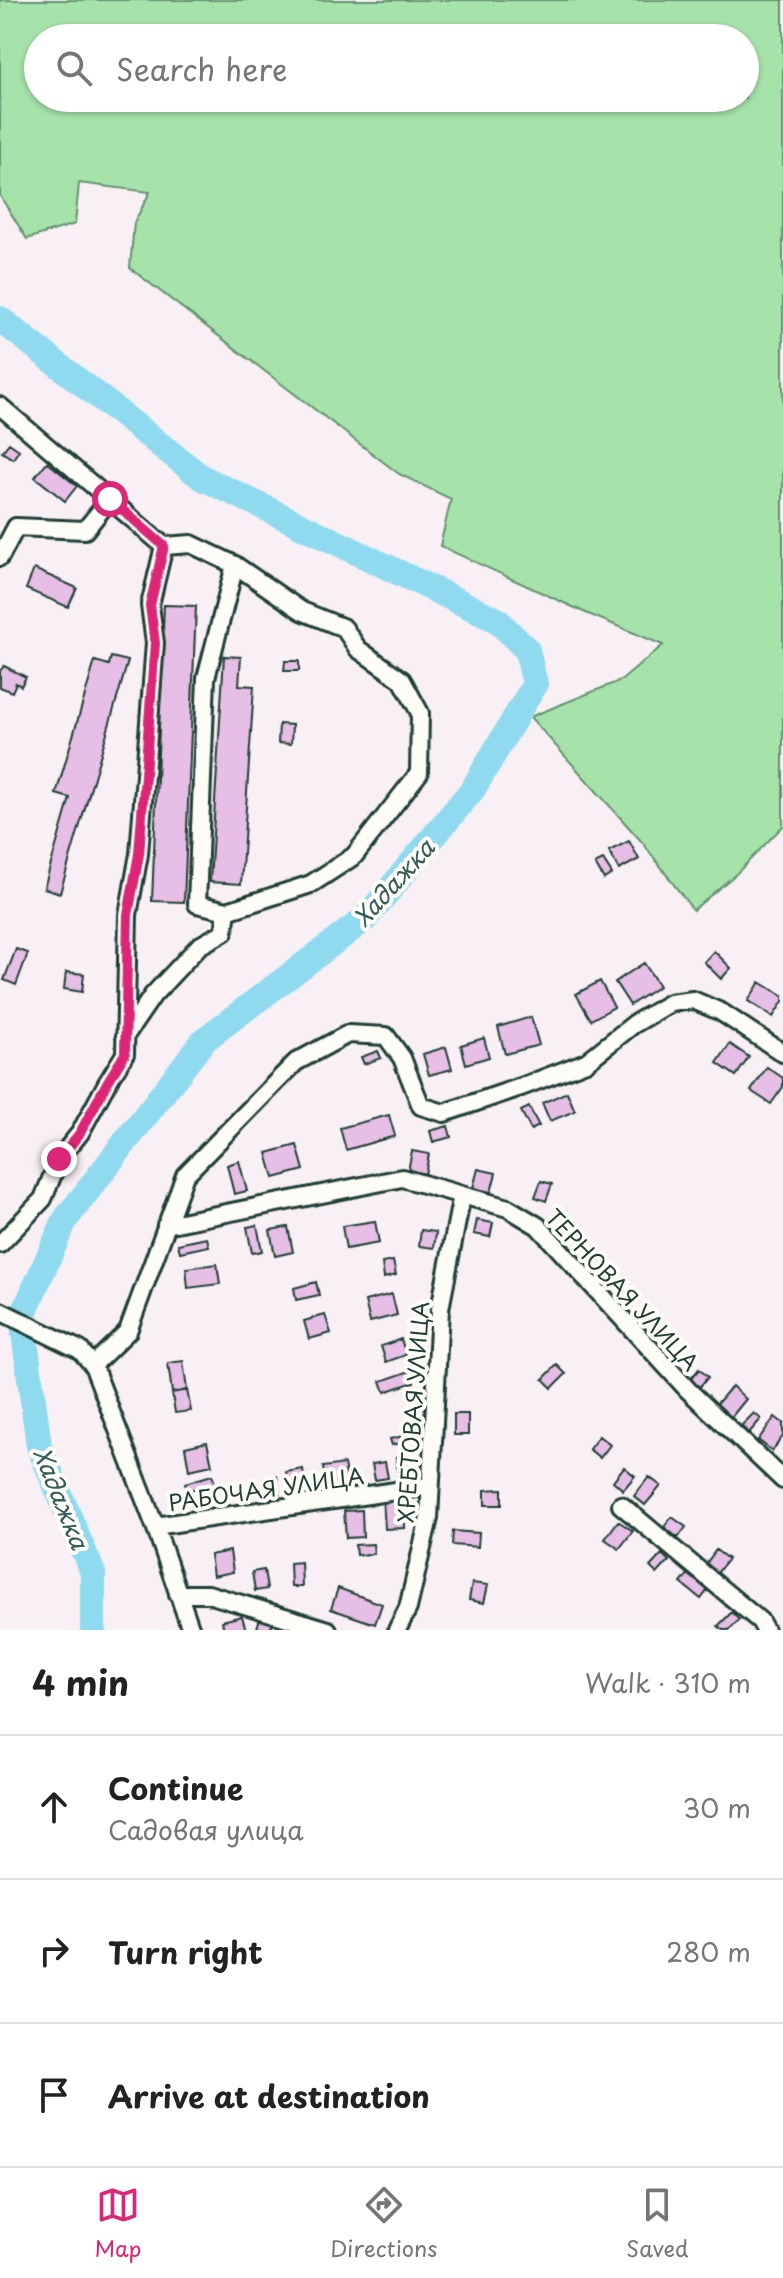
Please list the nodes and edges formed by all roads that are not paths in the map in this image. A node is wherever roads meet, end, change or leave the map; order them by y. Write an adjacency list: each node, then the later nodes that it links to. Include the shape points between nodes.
1 (0, 406): 2 (street)
2 (110, 499): 3 (street); 4 (street, via 85,530 16,527)
3 (164, 546): 5 (street, via 191,544); 7 (street, via 150,605 155,643 139,854 128,915)
4 (0, 557)
5 (235, 565): 6 (street, via 206,678 197,904); 6 (street, via 302,611 344,628 358,649 402,680 420,713 419,773 354,856 311,884)
6 (227, 911): 7 (street, via 224,932 199,946 153,995)
7 (125, 1036): 11 (street, via 125,1054 59,1159 43,1199)
8 (783, 1053): 10 (street, via 721,1012 693,1000 670,1003 586,1062 444,1113 421,1106 402,1058 386,1036 348,1034 296,1062 185,1175)
9 (462, 1195): 10 (street, ТЕРНОВАЯ УЛИЦА, via 402,1178); 14 (street, ТЕРНОВАЯ УЛИЦА, via 508,1208 538,1226 688,1390); 15 (street, ХРЕБТОВАЯ УЛИЦА, via 440,1309)
10 (166, 1225): 13 (street, via 128,1331)
11 (0, 1244)
12 (0, 1311): 13 (street, via 80,1350)
13 (93, 1365): 17 (street, РАБОЧАЯ УЛИЦА)
14 (783, 1480)
15 (430, 1486): 17 (street, РАБОЧАЯ УЛИЦА); 21 (street, ХРЕБТОВАЯ УЛИЦА, via 429,1518 408,1608)
16 (621, 1505): 22 (street)
17 (155, 1526): 18 (street, РАБОЧАЯ УЛИЦА)
18 (178, 1594): 19 (street, РАБОЧАЯ УЛИЦА); 20 (street, via 208,1594)
19 (191, 1630)
20 (328, 1630)
21 (397, 1630)
22 (765, 1630)

